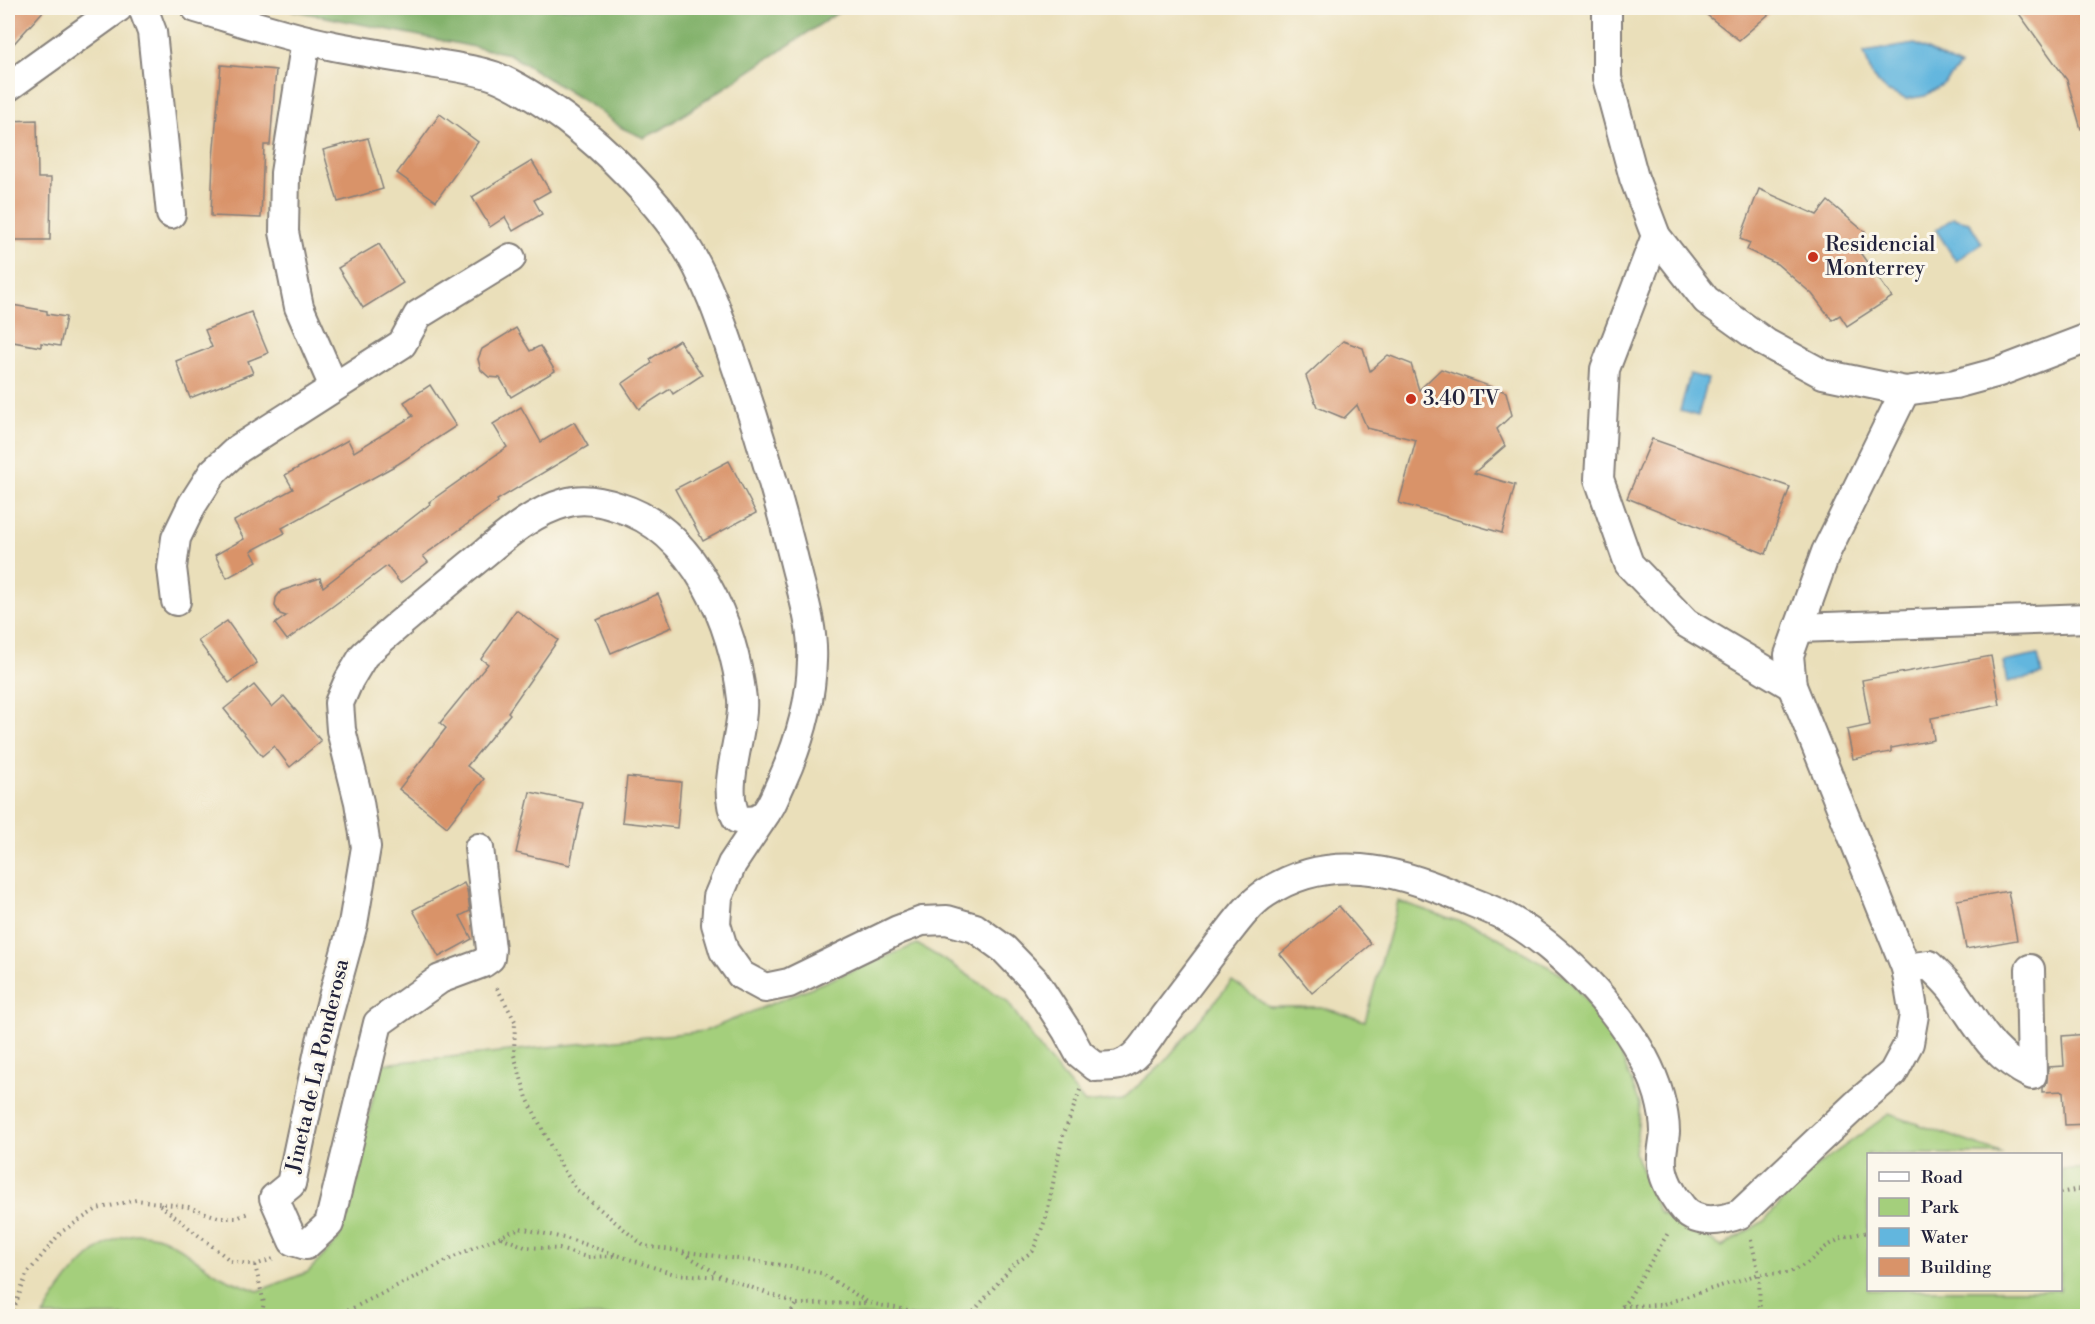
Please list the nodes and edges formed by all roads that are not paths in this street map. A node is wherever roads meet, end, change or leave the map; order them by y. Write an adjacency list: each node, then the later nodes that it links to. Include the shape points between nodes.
1 (118, 8): 6 (street)
2 (143, 8): 7 (street, via 152,32)
3 (196, 8): 5 (street)
4 (1607, 8): 8 (street, via 1607,78 1634,178)
5 (306, 40): 11 (street, via 285,173 284,232 298,307); 17 (street, via 481,73 522,90 567,120 619,166 655,203 702,274 777,492 810,624 813,660 808,698 783,779)
6 (8, 87)
7 (171, 214)
8 (1656, 236): 12 (street, via 1706,300 1766,343 1824,375); 16 (street, via 1605,369 1599,479 1629,564 1686,622)
9 (511, 258): 11 (street, via 418,315 402,344)
10 (2088, 338): 12 (street, via 1999,372 1955,384)
11 (334, 387): 13 (street, via 238,449 213,472 176,538 172,568)
12 (1905, 391): 15 (street, via 1826,552)
13 (176, 601)
14 (2088, 618): 15 (street)
15 (1798, 628): 16 (street, via 1789,655)
16 (1792, 686): 19 (street)
17 (766, 813): 18 (street, Jineta de La Ponderosa, via 757,821 748,822 737,819 732,809 742,702 735,658 718,609 697,569 668,535 635,512 596,500 565,502 529,519 370,649 339,703 341,730 366,847 353,924 321,1041 291,1184 274,1198 293,1241 306,1245 329,1224 378,1023 440,979 490,958); 19 (street, via 732,864 718,897 716,924 724,951 741,975 765,988 789,983 898,930 922,921 947,920 975,928 1004,949 1034,980 1079,1053 1096,1066 1119,1065 1140,1050 1239,919 1265,894 1298,876 1333,869 1377,870 1424,882 1500,914 1551,946 1622,1024 1644,1058 1659,1095 1665,1130 1662,1164 1667,1184 1683,1209 1700,1219 1720,1221 1740,1214 1893,1073 1909,1043 1914,1015)
18 (479, 848)
19 (1906, 968): 20 (street, via 1929,965 1951,987 1983,1037 2016,1067 2031,1075)
20 (2030, 969)

